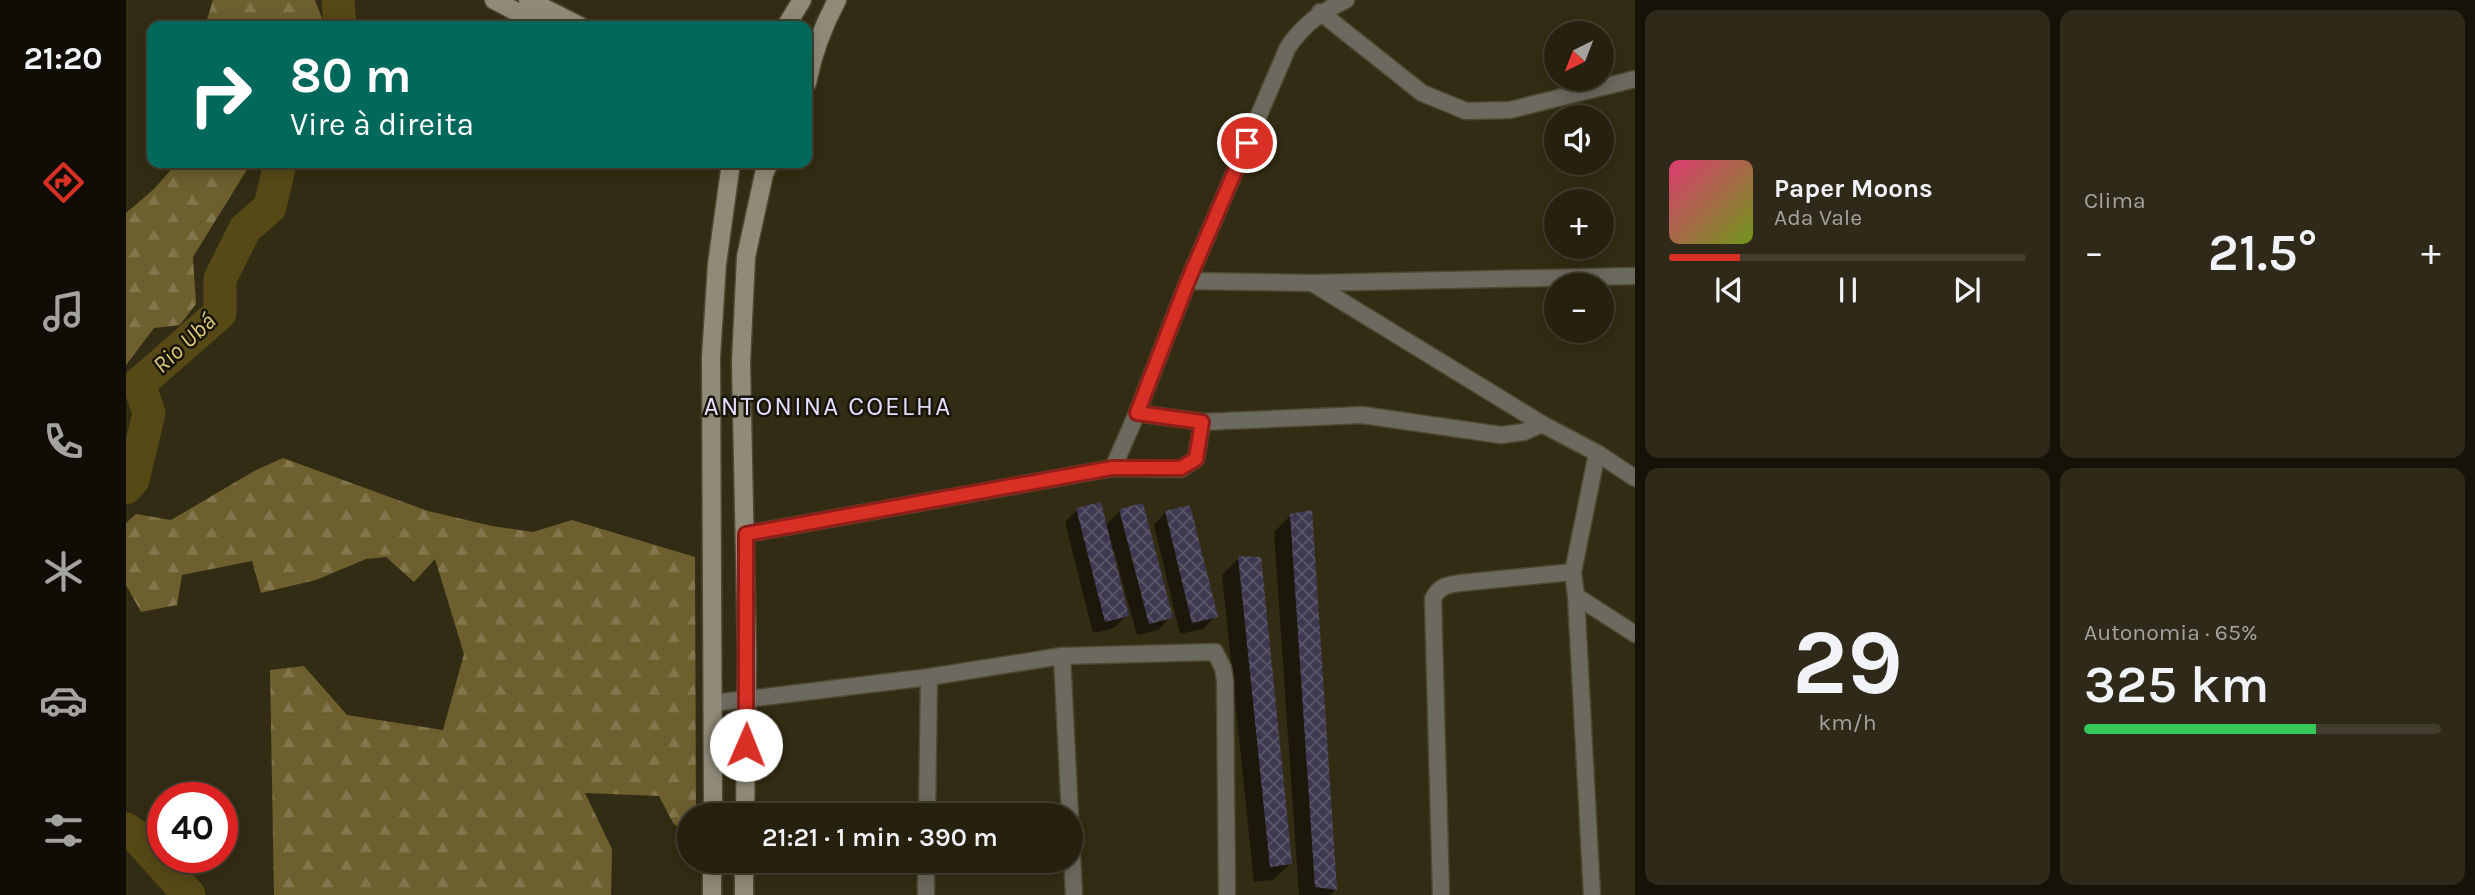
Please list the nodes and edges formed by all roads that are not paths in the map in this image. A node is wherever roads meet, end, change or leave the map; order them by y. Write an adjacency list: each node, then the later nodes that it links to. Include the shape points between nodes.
1 (494, 0): 7 (street)
2 (528, 0): 8 (street)
3 (802, 0): 9 (street)
4 (837, 0): 10 (street, via 820,32)
5 (1346, 0): 6 (street)
6 (1320, 12): 11 (street, via 1422,93 1466,111 1510,110); 15 (street, via 1288,47)
7 (534, 21)
8 (570, 21)
9 (789, 21)
10 (812, 63)
11 (1635, 79)
12 (729, 168): 30 (street, via 711,357)
13 (767, 168): 23 (street, via 746,257 741,362)
14 (1635, 276): 16 (street)
15 (1188, 281): 16 (street); 17 (street)
16 (1312, 283): 19 (street)
17 (1137, 413): 18 (street); 21 (street)
18 (1202, 422): 19 (street, via 1362,415 1501,435); 21 (street, via 1196,459 1187,467)
19 (1542, 424): 20 (street)
20 (1597, 453): 22 (street); 24 (street)
21 (1112, 468): 23 (street)
22 (1635, 478)
23 (746, 534): 29 (street)
24 (1573, 572): 25 (street); 44 (street, via 1460,583 1439,589 1433,599)
25 (1576, 596): 26 (street); 45 (street)
26 (1635, 634)
27 (1062, 656): 28 (street); 34 (street); 43 (street, via 1215,652 1225,681)
28 (929, 677): 29 (street); 33 (street)
29 (747, 698): 30 (street); 32 (street)
30 (714, 703): 31 (street)
31 (713, 803)
32 (745, 803)
33 (927, 803)
34 (1069, 803)
35 (712, 873): 39 (street)
36 (744, 873): 40 (street)
37 (926, 873): 41 (street)
38 (1073, 873): 42 (street)
39 (712, 895)
40 (744, 895)
41 (926, 895)
42 (1074, 895)
43 (1227, 895)
44 (1441, 895)
45 (1592, 895)

